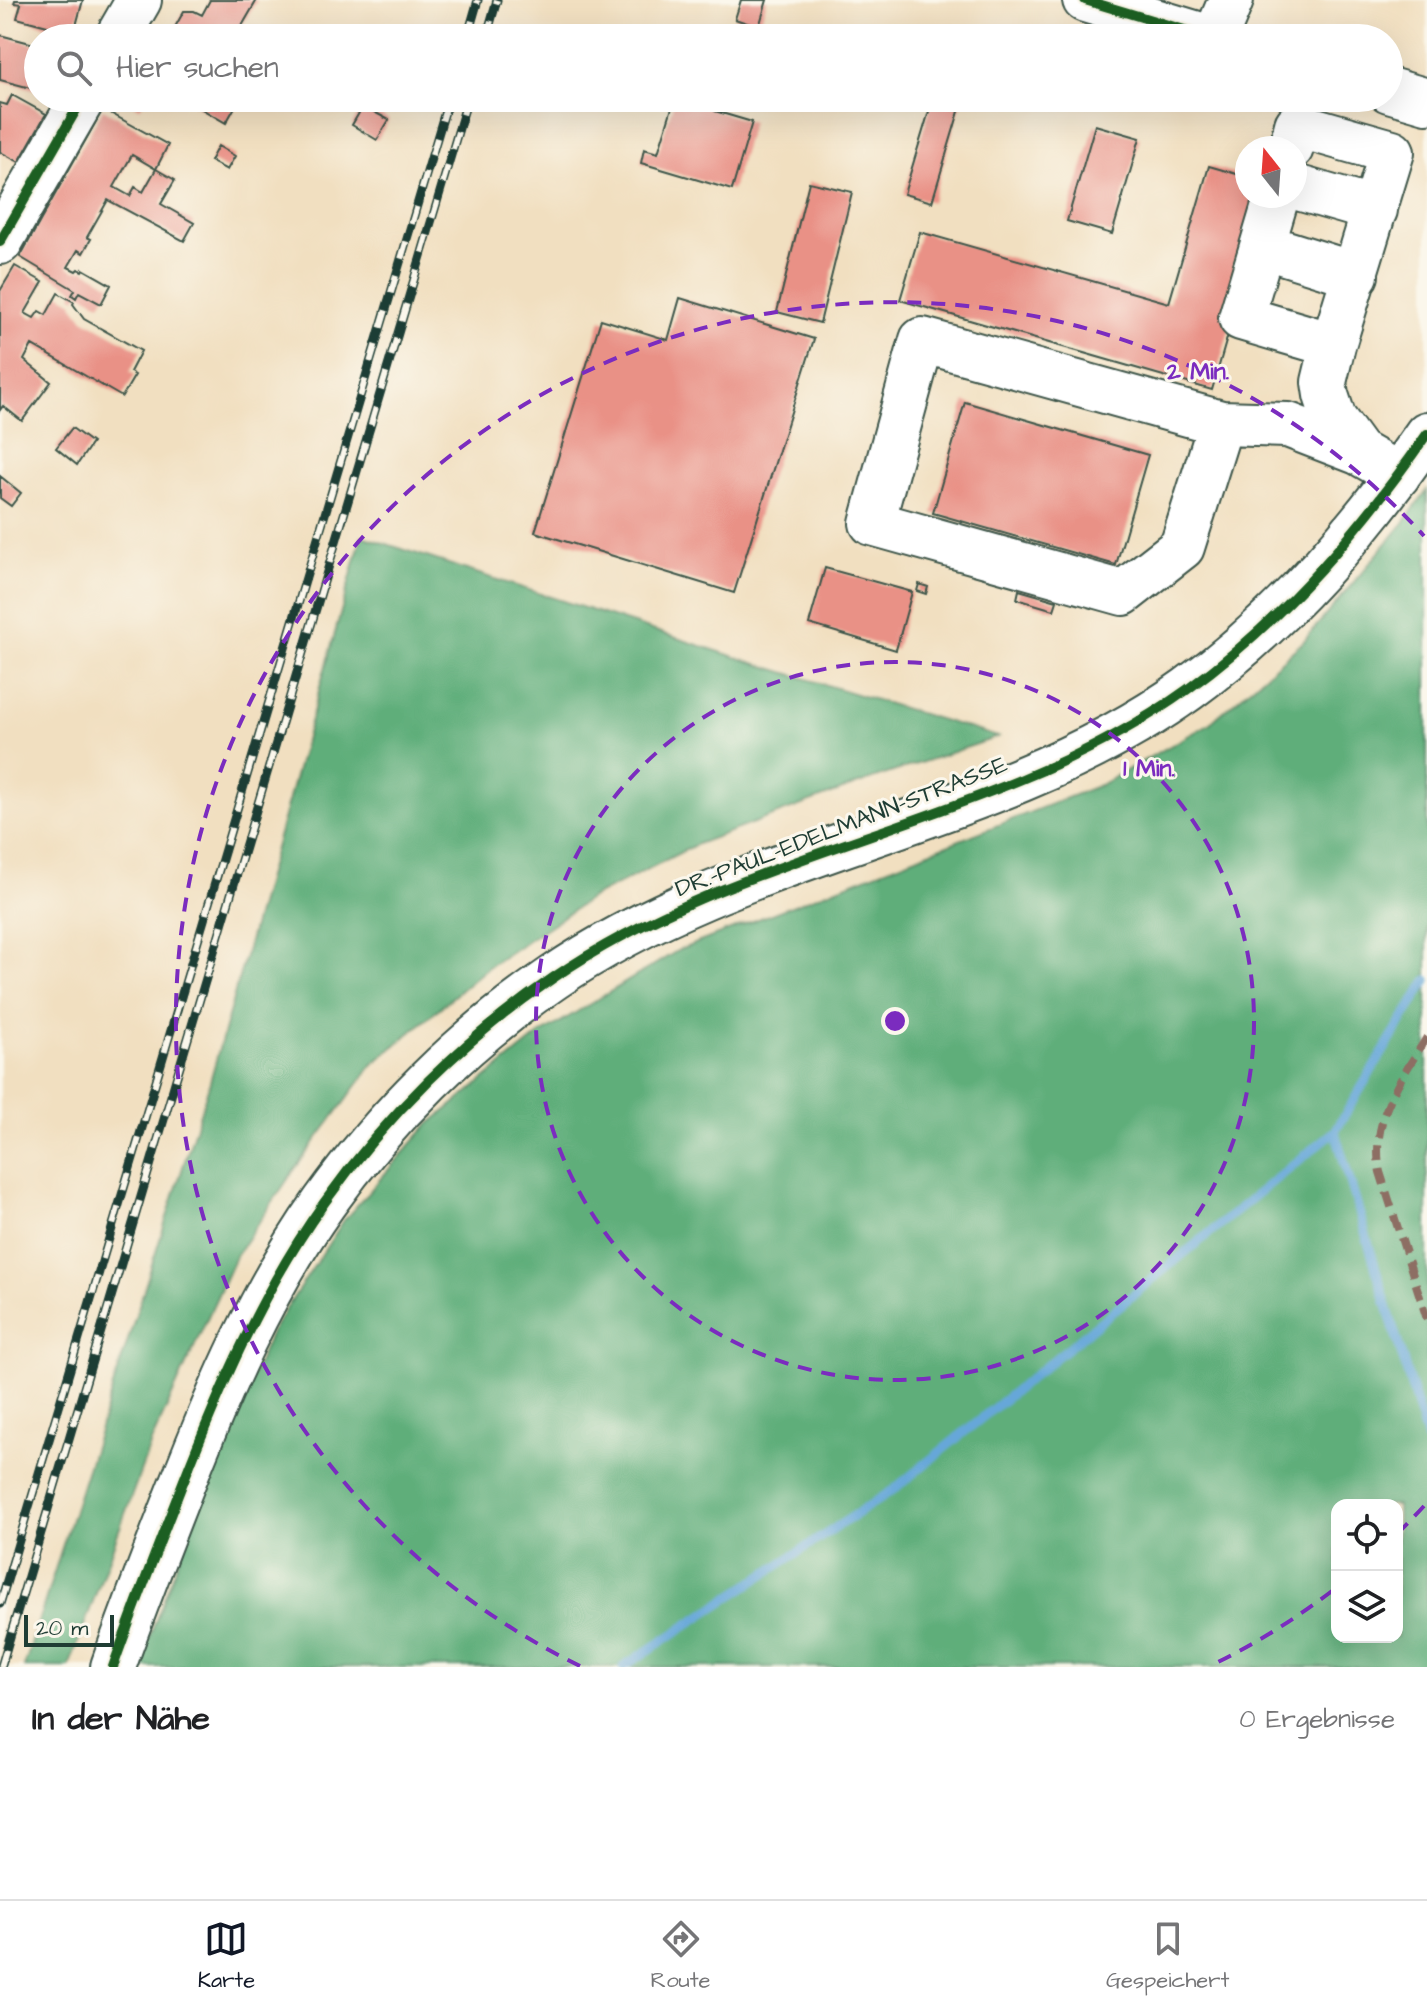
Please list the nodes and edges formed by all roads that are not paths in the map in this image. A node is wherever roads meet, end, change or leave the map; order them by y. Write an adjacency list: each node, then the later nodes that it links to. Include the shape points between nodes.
1 (139, 0): 4 (street)
2 (1085, 0): 5 (street)
3 (1231, 0): 6 (street)
4 (125, 24)
5 (1166, 24)
6 (1220, 24)
7 (1403, 94): 8 (street)
8 (1427, 101)
9 (75, 112): 14 (street)
10 (1294, 136): 13 (street, via 1297,125 1392,152)
11 (1307, 190): 13 (street)
12 (1274, 208): 15 (street)
13 (1375, 210): 16 (street)
14 (0, 242)
15 (1263, 246): 16 (street); 17 (street, via 1241,318)
16 (1356, 275): 17 (street)
17 (1333, 345): 20 (street, via 1326,395 1334,419)
18 (1221, 423): 18 (street, via 1182,547 1123,593 872,523 922,340); 20 (street, via 1288,425)
19 (1427, 434): 21 (street, DR.-PAUL-EDELMANN-STRASSE)
20 (1358, 452): 21 (street)
21 (1398, 475): 22 (street, DR.-PAUL-EDELMANN-STRASSE, via 1272,617 1160,709 1024,778 665,913 553,978 462,1050 387,1123 285,1264 211,1413)
22 (113, 1667)

